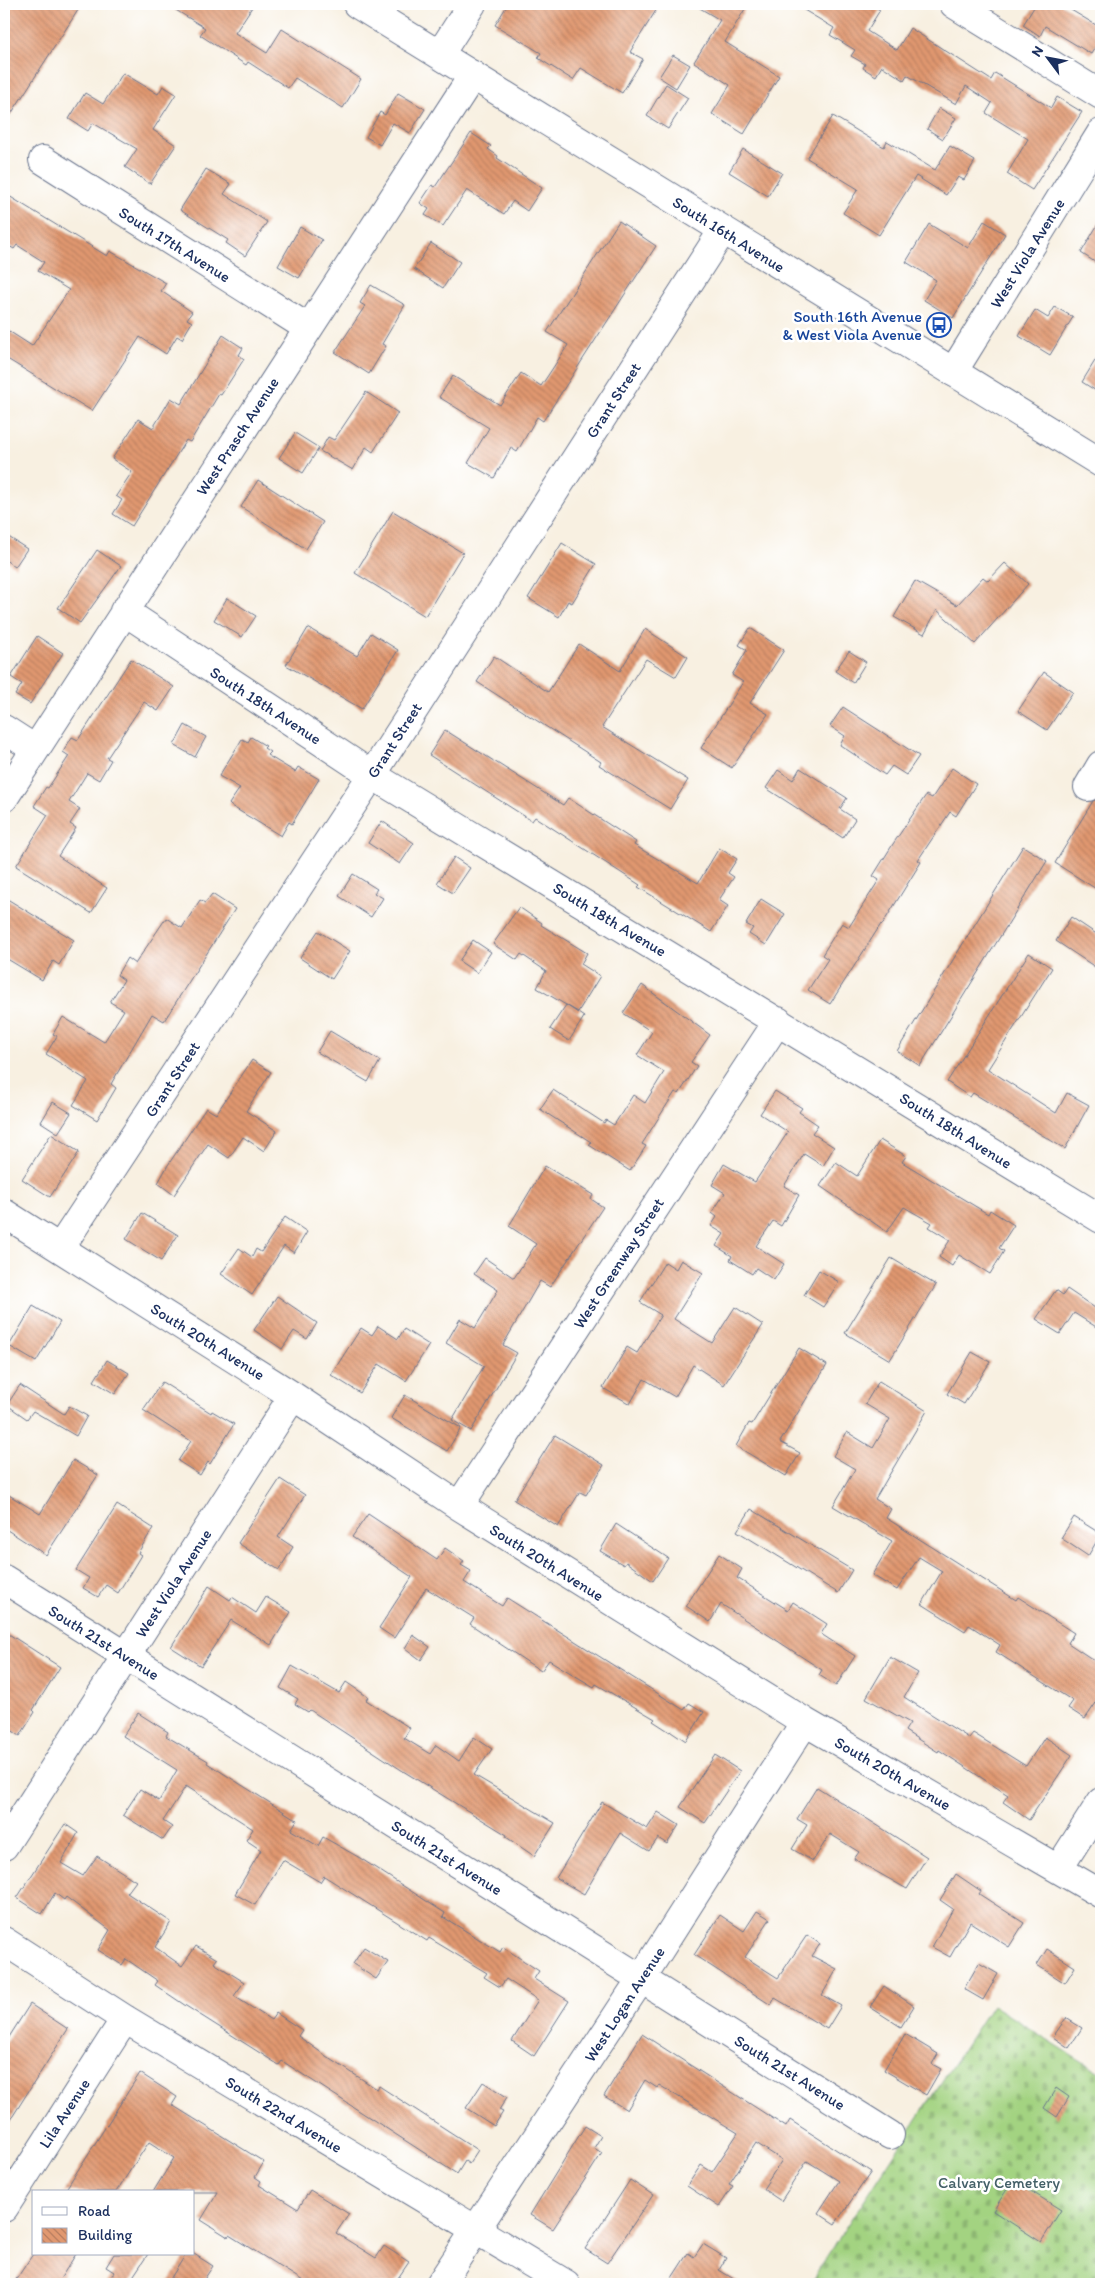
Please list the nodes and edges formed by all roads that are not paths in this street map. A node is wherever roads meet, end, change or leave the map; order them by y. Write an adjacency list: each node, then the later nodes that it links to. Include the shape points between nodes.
1 (357, 4): 4 (street, South 16th Avenue)
2 (472, 4): 4 (street)
3 (954, 4): 6 (street)
4 (440, 54): 5 (street, South 16th Avenue)
5 (472, 75): 9 (street, South 16th Avenue); 10 (street, West Prasch Avenue)
6 (1101, 95)
7 (1101, 133): 11 (street, West Viola Avenue)
8 (43, 160): 10 (street, South 17th Avenue)
9 (723, 230): 11 (street, South 16th Avenue); 16 (street, Grant Street)
10 (308, 328): 13 (street, West Prasch Avenue)
11 (953, 372): 12 (street, South 16th Avenue)
12 (1101, 463)
13 (124, 611): 15 (street, West Prasch Avenue); 16 (street, South 18th Avenue)
14 (4, 729): 15 (street)
15 (35, 749): 17 (street, West Prasch Avenue)
16 (372, 774): 18 (street, South 18th Avenue); 21 (street, Grant Street)
17 (4, 798)
18 (778, 1021): 20 (street, South 18th Avenue); 23 (street, West Greenway Street)
19 (4, 1213): 21 (street, South 20th Avenue)
20 (1101, 1219)
21 (60, 1248): 22 (street, South 20th Avenue)
22 (293, 1396): 23 (street, South 20th Avenue); 25 (street, West Viola Avenue)
23 (459, 1506): 26 (street, South 20th Avenue)
24 (4, 1579): 25 (street, South 21st Avenue)
25 (127, 1656): 28 (street, West Viola Avenue); 32 (street, South 21st Avenue)
26 (805, 1722): 29 (street, South 20th Avenue); 32 (street, West Logan Avenue)
27 (1101, 1802): 29 (street)
28 (4, 1846)
29 (1059, 1868): 30 (street, South 20th Avenue)
30 (1101, 1894)
31 (4, 1941): 33 (street, South 22nd Avenue)
32 (641, 1979): 34 (street, South 21st Avenue); 36 (street, West Logan Avenue)
33 (125, 2019): 35 (street, Lila Avenue); 36 (street, South 22nd Avenue)
34 (890, 2135)
35 (4, 2208)
36 (476, 2229): 37 (street, West Logan Avenue); 38 (street, South 22nd Avenue)
37 (440, 2284)
38 (566, 2284)

